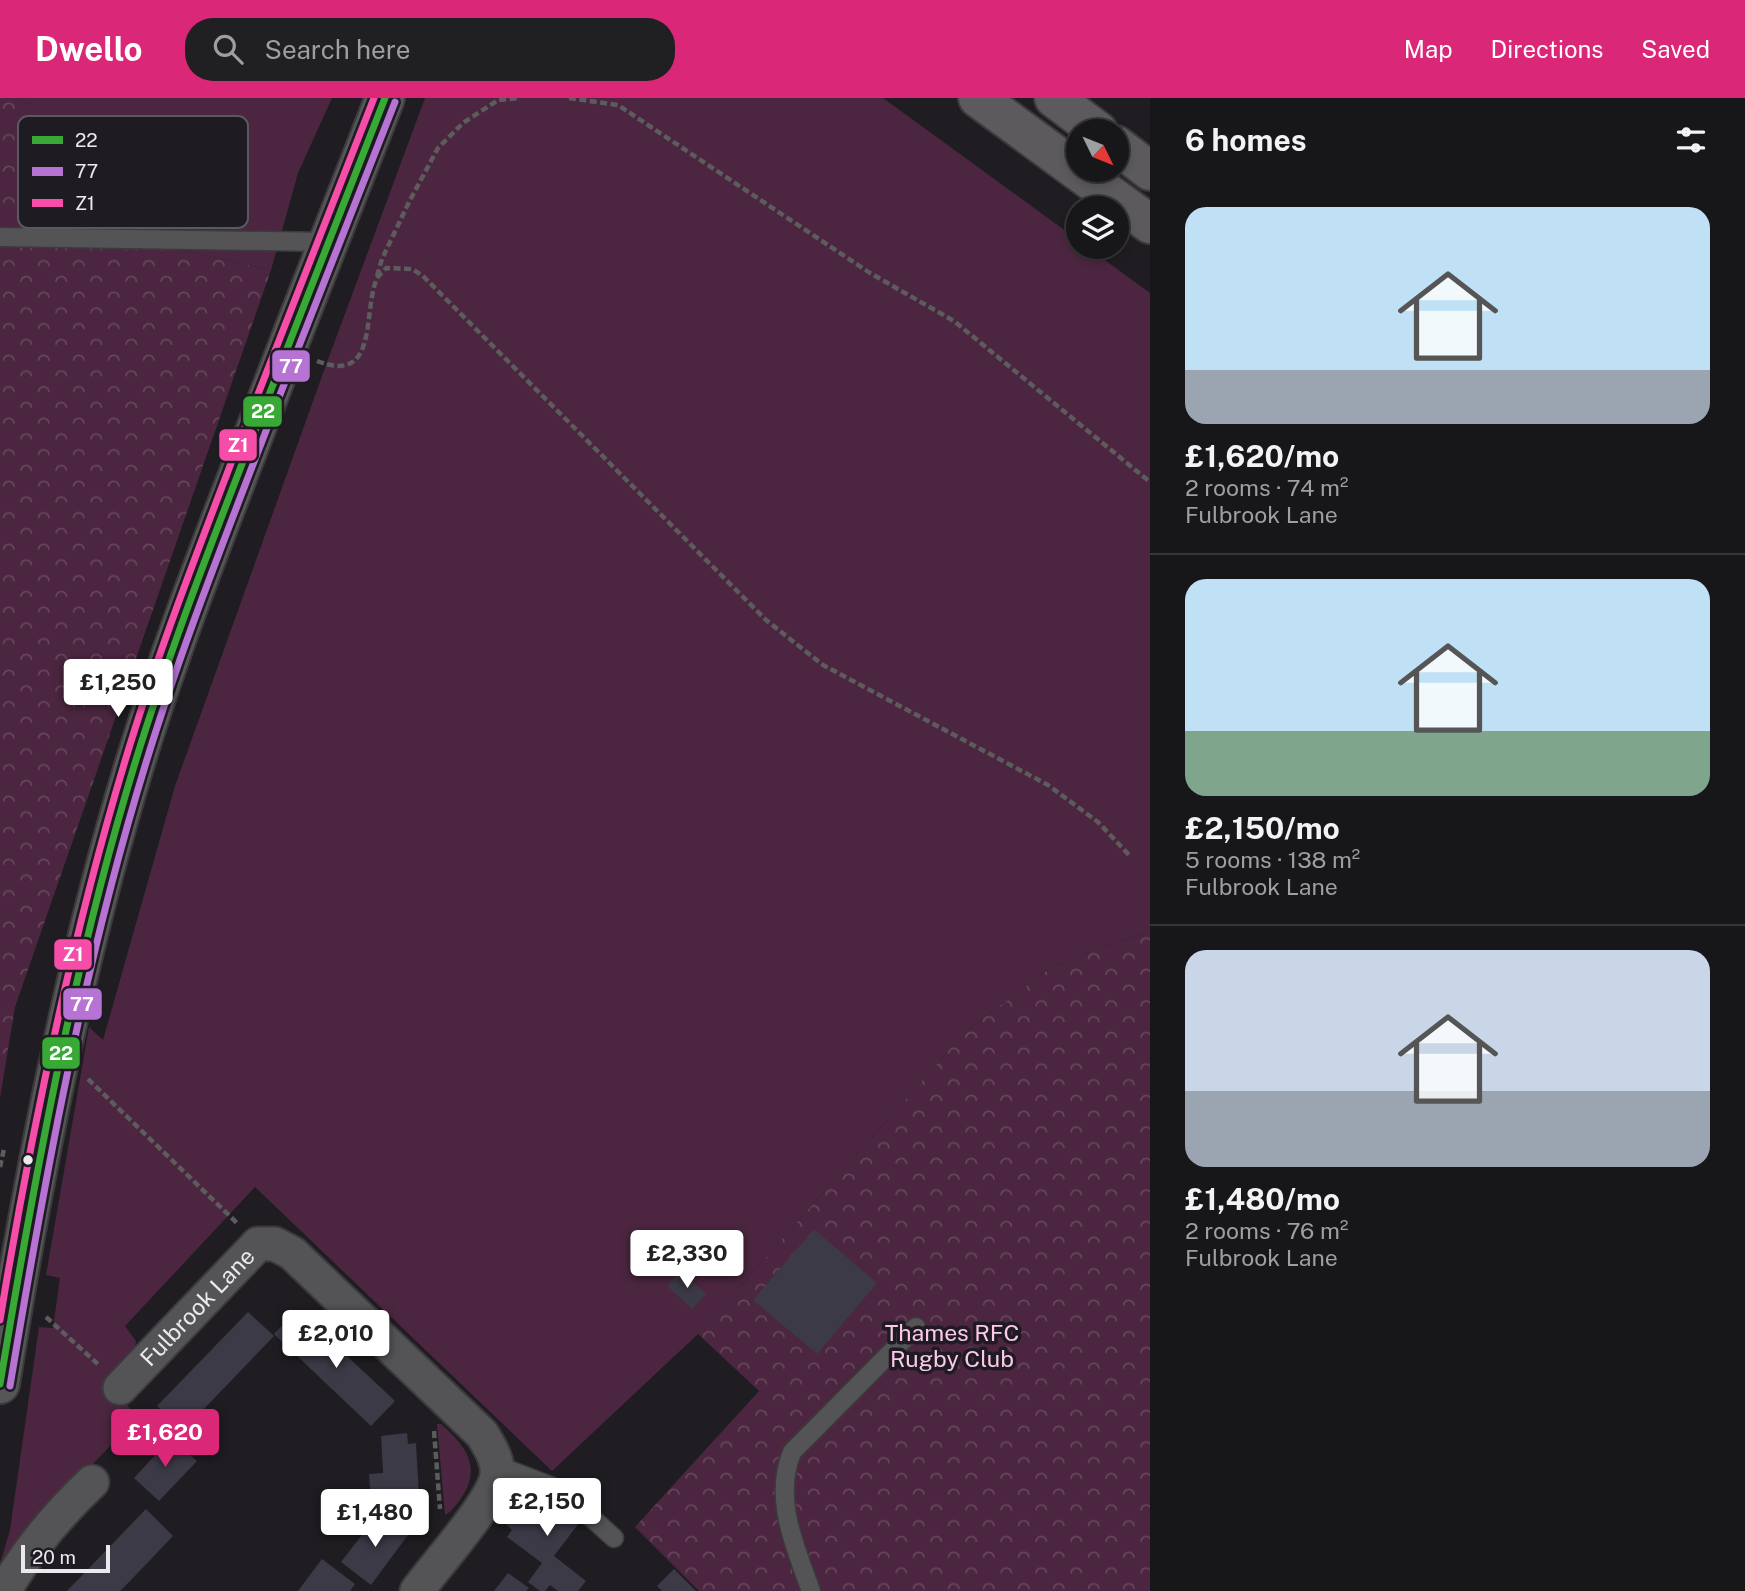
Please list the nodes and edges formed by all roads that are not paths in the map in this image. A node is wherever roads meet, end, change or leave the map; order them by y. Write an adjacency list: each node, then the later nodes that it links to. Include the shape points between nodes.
1 (385, 98): 9 (main road)
2 (978, 98): 7 (highway)
3 (1054, 98): 4 (highway)
4 (1082, 119)
5 (1129, 155): 6 (highway)
6 (1150, 171)
7 (1150, 224)
8 (0, 237): 9 (lane)
9 (328, 242): 11 (main road, via 163,675 135,764 60,1051)
10 (916, 1326): 18 (lane, via 792,1452 786,1467 787,1521)
11 (0, 1384)
12 (120, 1388): 13 (street, Fulbrook Lane, via 258,1244 275,1244 292,1253 482,1434)
13 (496, 1465): 15 (lane, via 561,1490); 17 (street, via 497,1478 482,1506)
14 (92, 1482): 16 (street, via 41,1535)
15 (614, 1538)
16 (4, 1591)
17 (416, 1591)
18 (811, 1591)

